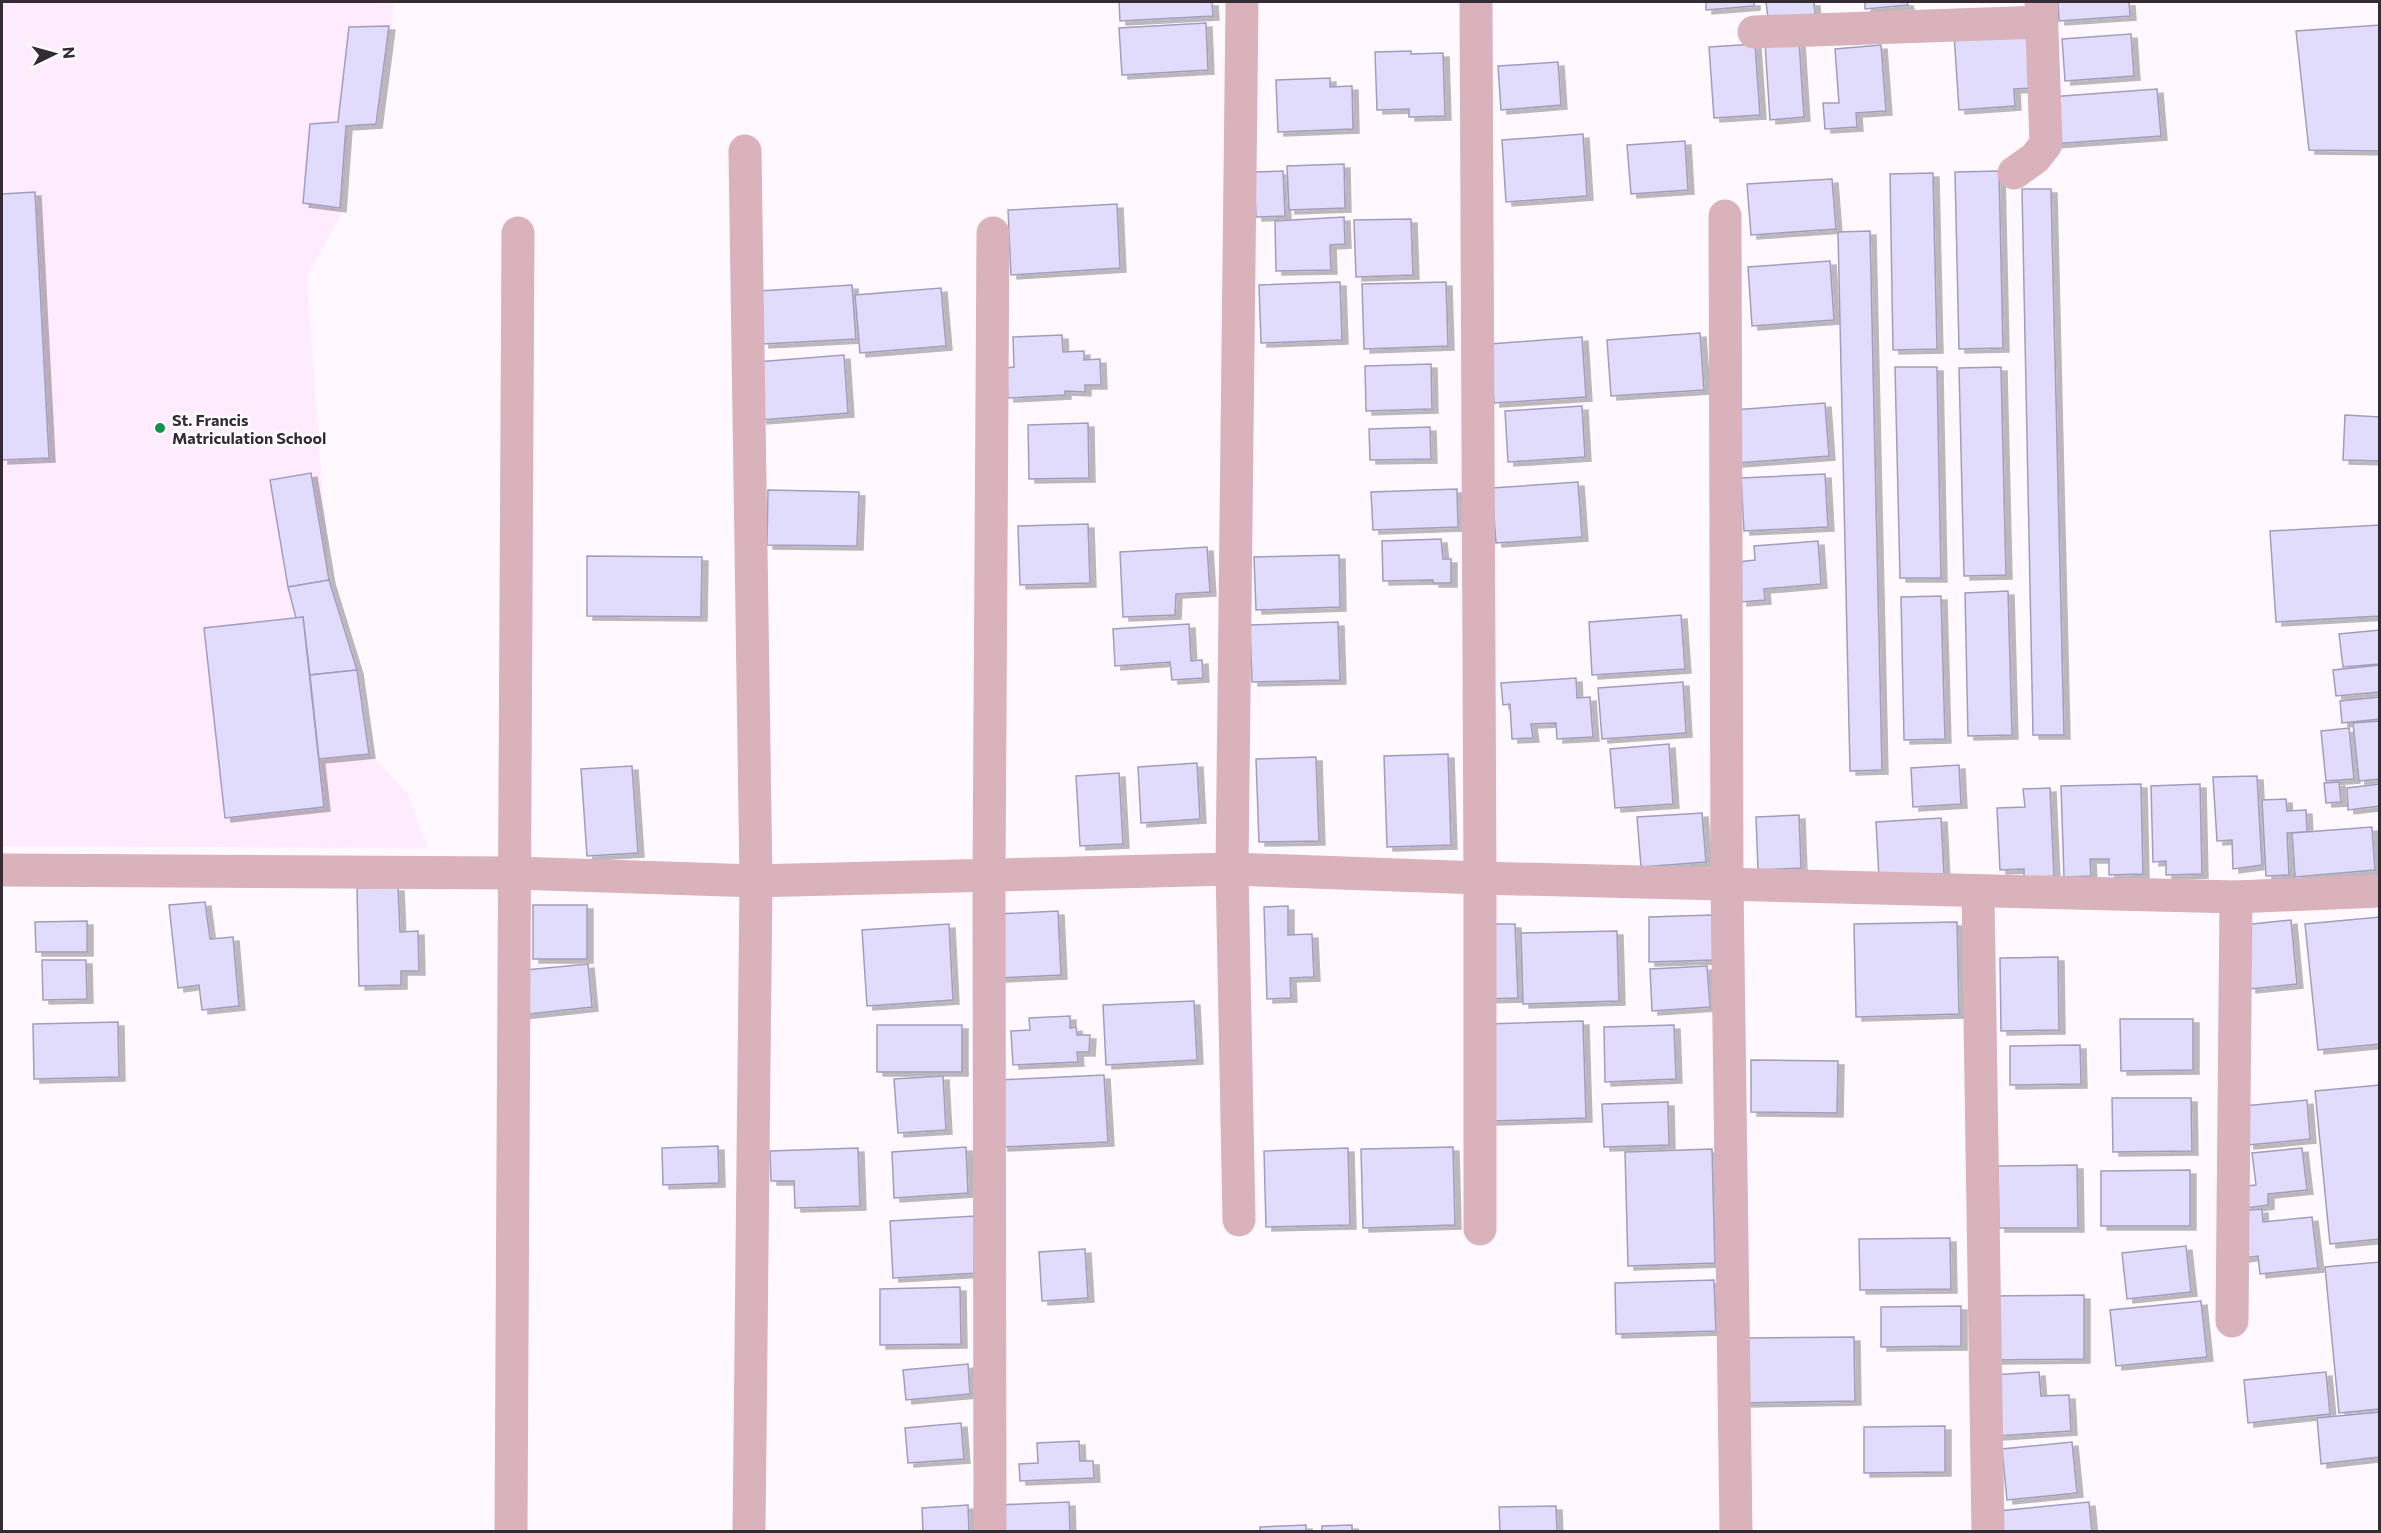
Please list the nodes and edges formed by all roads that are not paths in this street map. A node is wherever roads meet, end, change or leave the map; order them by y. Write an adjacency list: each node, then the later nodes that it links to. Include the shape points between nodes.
1 (1242, 2): 10 (street)
2 (1476, 2): 14 (street)
3 (2042, 12): 4 (street); 6 (street, via 2046,144)
4 (1754, 32)
5 (745, 151): 15 (street)
6 (2014, 173)
7 (1725, 216): 16 (street)
8 (518, 233): 12 (street)
9 (993, 233): 13 (street)
10 (1232, 869): 13 (street); 14 (street); 20 (street)
11 (2, 870): 12 (street)
12 (515, 873): 15 (street); 23 (street)
13 (989, 875): 15 (street); 25 (street)
14 (1480, 878): 16 (street); 21 (street)
15 (756, 882): 24 (street)
16 (1727, 883): 18 (street); 26 (street)
17 (2379, 891): 19 (street)
18 (1978, 892): 19 (street); 27 (street)
19 (2236, 897): 22 (street)
20 (1239, 1220)
21 (1479, 1229)
22 (2232, 1321)
23 (511, 1532)
24 (749, 1532)
25 (990, 1532)
26 (1736, 1532)
27 (1988, 1532)

